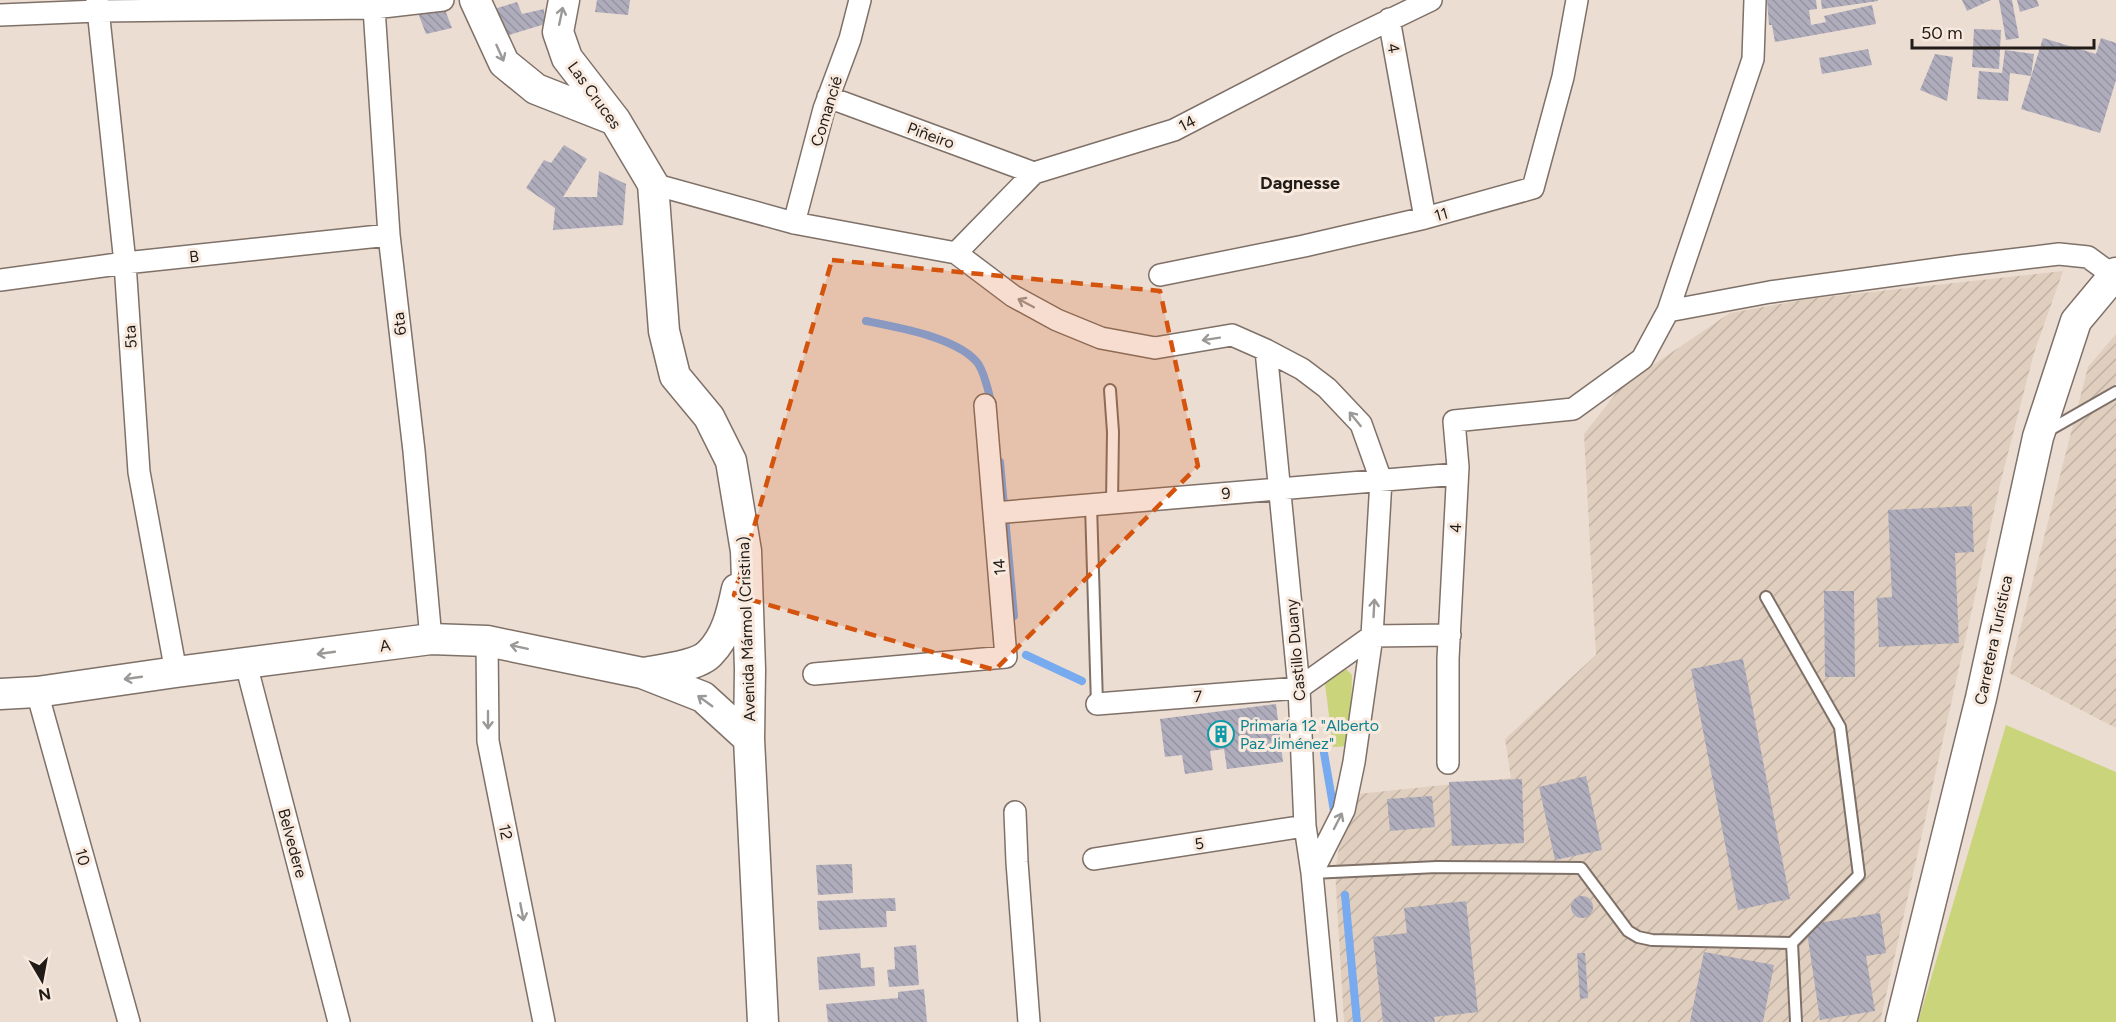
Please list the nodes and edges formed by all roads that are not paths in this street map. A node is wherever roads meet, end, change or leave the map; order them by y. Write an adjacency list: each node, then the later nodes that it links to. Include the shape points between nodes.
1 (443, 0): 9 (street)
2 (475, 0): 13 (main road, one-way to 13, via 504,63 536,89)
3 (564, 0): 13 (main road, Las Cruces, one-way to 3, via 567,58 558,32)
4 (860, 0): 12 (street, Comancié)
5 (1431, 0): 11 (street, 14)
6 (1577, 0): 16 (street, 11, via 1563,77 1533,188)
7 (1755, 0): 24 (street, via 1753,59)
8 (97, 5): 9 (street); 10 (street); 20 (street, 5ta)
9 (374, 8): 18 (street, 6ta)
10 (0, 15)
11 (1389, 19): 14 (street, 14, via 1174,130); 16 (street, 4)
12 (828, 97): 14 (street, Piñeiro); 17 (street, Comancié)
13 (615, 120): 15 (main road, Las Cruces)
14 (1034, 173): 19 (street, 14)
15 (653, 184): 17 (street); 35 (main road, Avenida Mármol (Cristina), via 664,331 675,376 709,417 731,461)
16 (1425, 218): 21 (street, 11)
17 (794, 223): 19 (street)
18 (389, 235): 20 (street, B); 39 (street, 6ta)
19 (956, 253): 25 (street, one-way to 19, via 1232,335 1155,348 1101,338 1013,296)
20 (125, 263): 23 (street, B); 42 (street, 5ta, via 139,472)
21 (1160, 275)
22 (2115, 275): 24 (street, via 2088,258 2059,254 1770,292); 29 (main road, Carretera Turística, via 2076,321)
23 (0, 280)
24 (1668, 311): 30 (street, 4, via 1642,359 1573,409 1454,421)
25 (1266, 350): 31 (street, one-way to 25, via 1361,424 1327,388); 32 (street, Castillo Duany)
26 (1110, 390): 33 (lane, via 1113,432)
27 (2116, 392): 29 (lane)
28 (985, 405): 34 (street, 14)
29 (2038, 437): 63 (main road, Carretera Turística, via 1981,698)
30 (1457, 474): 31 (street, 9); 37 (street, 4)
31 (1381, 480): 32 (street, 9); 38 (street, one-way to 31)
32 (1280, 489): 33 (street, 9); 45 (street, Castillo Duany)
33 (1101, 504): 34 (street, 9); 48 (lane)
34 (994, 513): 44 (street, 14, via 1006,657)
35 (746, 551): 43 (main road, via 729,624 710,655 683,666); 49 (main road, Avenida Mármol (Cristina))
36 (1766, 597): 55 (lane, via 1840,726 1859,875)
37 (1450, 635): 38 (street); 50 (street, 4)
38 (1372, 636): 45 (street); 54 (street, one-way to 38, via 1344,810)
39 (431, 639): 40 (main road, A); 41 (main road, A, one-way to 41)
40 (487, 640): 43 (main road, A, one-way to 40); 58 (street, 12, one-way to 58, via 488,741)
41 (246, 664): 42 (main road, A); 57 (street, Belvedere)
42 (176, 672): 46 (main road, A, one-way to 46)
43 (642, 673): 49 (main road, A, one-way to 43, via 703,697)
44 (813, 674)
45 (1299, 688): 48 (street, 7); 52 (street, Castillo Duany)
46 (37, 692): 47 (main road, A); 56 (street, 10)
47 (0, 694)
48 (1097, 704)
49 (749, 739): 59 (main road, Avenida Mármol (Cristina))
50 (1448, 763)
51 (1015, 812): 60 (street)
52 (1305, 826): 53 (street, 5); 54 (street, Castillo Duany)
53 (1094, 859)
54 (1312, 873): 55 (lane, via 1437,867 1581,868 1628,931 1638,937); 61 (street, Castillo Duany)
55 (1792, 943): 62 (lane)
56 (129, 1022)
57 (339, 1022)
58 (544, 1022)
59 (763, 1022)
60 (1029, 1022)
61 (1326, 1022)
62 (1796, 1022)
63 (1901, 1022)

